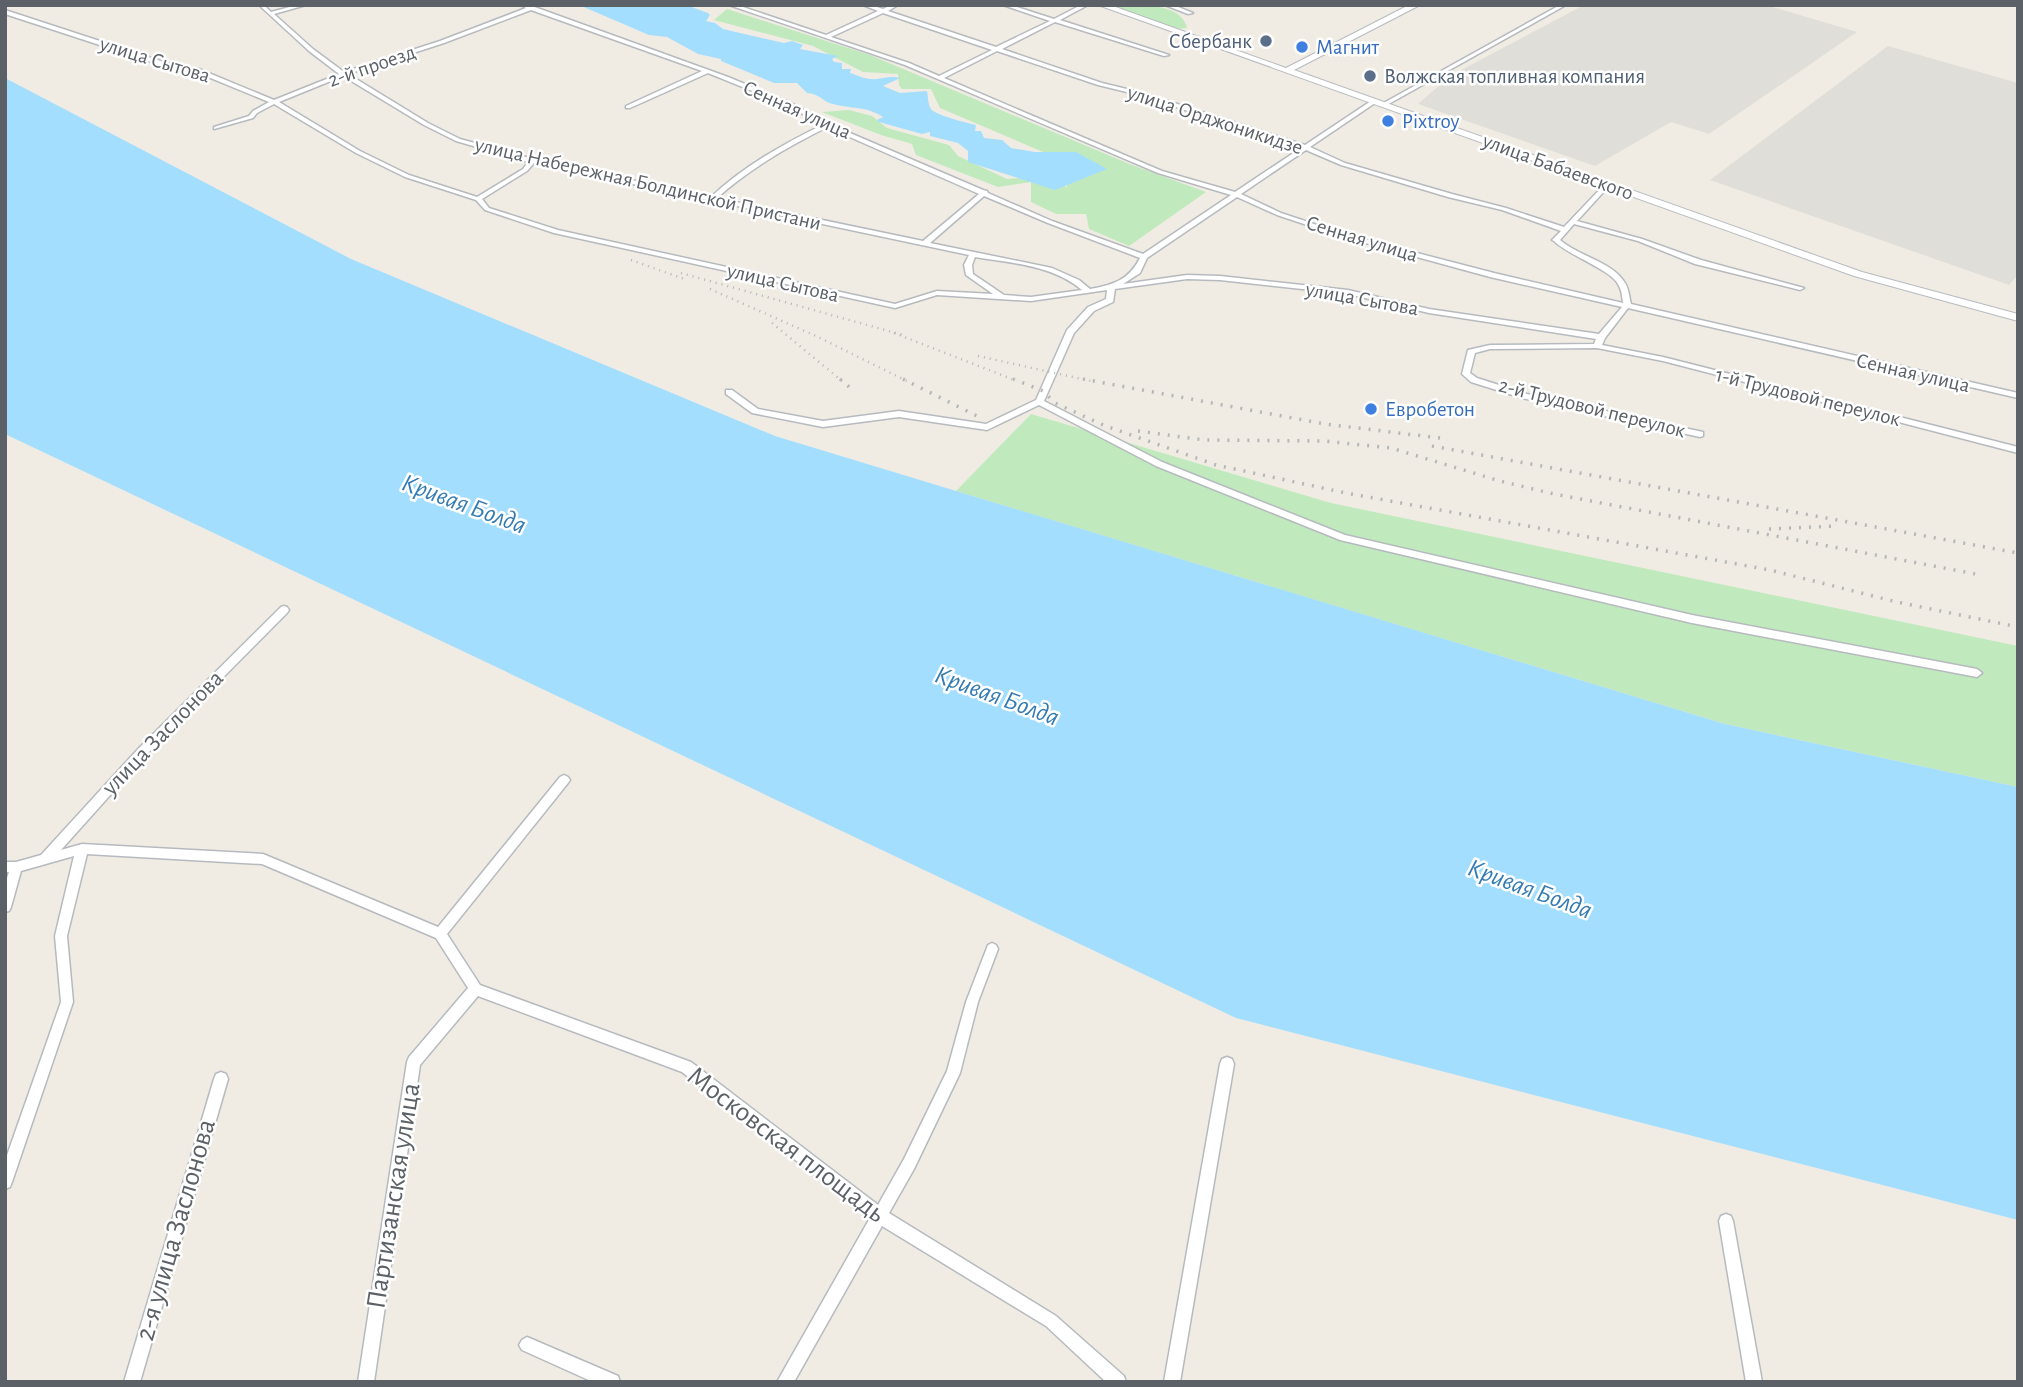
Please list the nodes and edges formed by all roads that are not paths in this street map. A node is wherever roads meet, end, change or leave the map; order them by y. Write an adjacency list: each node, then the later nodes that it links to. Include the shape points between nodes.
1 (261, 5): 16 (street, улица Набережная Болдинской Пристани)
2 (304, 5): 16 (street)
3 (523, 5): 13 (street, Сенная улица)
4 (731, 5): 19 (street, Сенная улица)
5 (865, 5): 14 (street, улица Орджоникидзе)
6 (896, 5): 14 (street)
7 (1006, 5): 18 (street)
8 (1086, 5): 18 (street)
9 (1102, 5): 23 (main road, улица Бабаевского)
10 (1167, 5): 17 (street)
11 (1416, 5): 23 (main road)
12 (1564, 5): 27 (street)
13 (531, 8): 22 (street, Сенная улица); 24 (street, 2-й проезд)
14 (882, 11): 19 (street); 20 (street, улица Орджоникидзе)
15 (5, 12): 26 (street, улица Сытова, via 169,66 197,70)
16 (272, 13): 24 (street, улица Набережная Болдинской Пристани)
17 (1190, 13)
18 (1053, 21): 20 (street); 21 (street)
19 (826, 37): 25 (street, Сенная улица)
20 (999, 49): 25 (street); 31 (street, улица Орджоникидзе)
21 (1166, 55)
22 (708, 71): 28 (street); 29 (street, Сенная улица)
23 (1286, 71): 27 (main road, улица Бабаевского)
24 (342, 74): 26 (street, 2-й проезд); 32 (street, улица Набережная Болдинской Пристани, via 458,140)
25 (939, 78): 35 (street, Сенная улица, via 1160,172)
26 (274, 102): 30 (street, 2-й проезд, via 251,117); 36 (street, улица Сытова, via 407,176)
27 (1378, 104): 31 (street); 33 (main road, улица Бабаевского)
28 (628, 107)
29 (827, 125): 34 (street, Сенная улица); 37 (street, via 772,153)
30 (216, 128)
31 (1304, 147): 35 (street); 39 (street, улица Орджоникидзе, via 1343,164)
32 (532, 161): 36 (street); 37 (street, улица Набережная Болдинской Пристани)
33 (1607, 185): 38 (street); 48 (main road, улица Бабаевского, via 1858,274)
34 (985, 192): 40 (street); 42 (street, Сенная улица)
35 (1238, 195): 42 (street); 47 (street, Сенная улица, via 1342,235)
36 (478, 199): 46 (street, улица Сытова, via 487,209 556,232 895,306 937,293)
37 (712, 199): 40 (street, улица Набережная Болдинской Пристани)
38 (1573, 222): 39 (street); 44 (street, via 1698,262)
39 (1566, 230): 47 (street, via 1556,240 1566,251 1604,268 1622,282)
40 (925, 243): 41 (street, улица Набережная Болдинской Пристани)
41 (973, 254): 45 (street, улица Набережная Болдинской Пристани, via 1047,269); 46 (street, via 970,275)
42 (1144, 257): 43 (street, via 1137,271)
43 (1114, 286): 45 (street, улица Сытова); 49 (street, улица Сытова, via 1220,278 1348,292 1429,311); 54 (street, via 1110,300 1091,309 1070,332)
44 (1800, 288)
45 (1087, 290): 46 (street, улица Сытова, via 1031,299)
46 (1002, 297)
47 (1627, 305): 49 (street); 53 (street, Сенная улица)
48 (2018, 318)
49 (1601, 337): 50 (street)
50 (1597, 346): 51 (street, 1-й Трудовой переулок, via 1490,347); 56 (street, 1-й Трудовой переулок)
51 (1471, 352): 55 (street, 2-й Трудовой переулок, via 1466,374 1474,380 1525,396)
52 (729, 392): 54 (street, via 755,411 823,424 899,414 987,427)
53 (2018, 396)
54 (1039, 402): 58 (street, via 1159,464 1343,538 1692,619)
55 (1700, 434)
56 (2018, 450)
57 (284, 610): 61 (street, улица Заслонова, via 143,751)
58 (1977, 673)
59 (564, 780): 64 (street)
60 (82, 849): 61 (street); 64 (street, via 263,859); 69 (street, via 61,936 67,1002)
61 (45, 859): 62 (street)
62 (11, 867): 63 (street)
63 (5, 907)
64 (440, 934): 66 (street)
65 (992, 949): 70 (street, via 953,1073)
66 (476, 989): 70 (street, Московская площадь, via 686,1067); 74 (street, Партизанская улица, via 415,1062)
67 (1227, 1064): 78 (street)
68 (221, 1079): 73 (street, 2-я улица Заслонова)
69 (5, 1182)
70 (880, 1216): 76 (street); 77 (street, Московская площадь, via 1051,1321)
71 (1726, 1221): 79 (street)
72 (527, 1345): 75 (street)
73 (132, 1382)
74 (366, 1382)
75 (612, 1382)
76 (785, 1382)
77 (1118, 1382)
78 (1172, 1382)
79 (1754, 1382)

